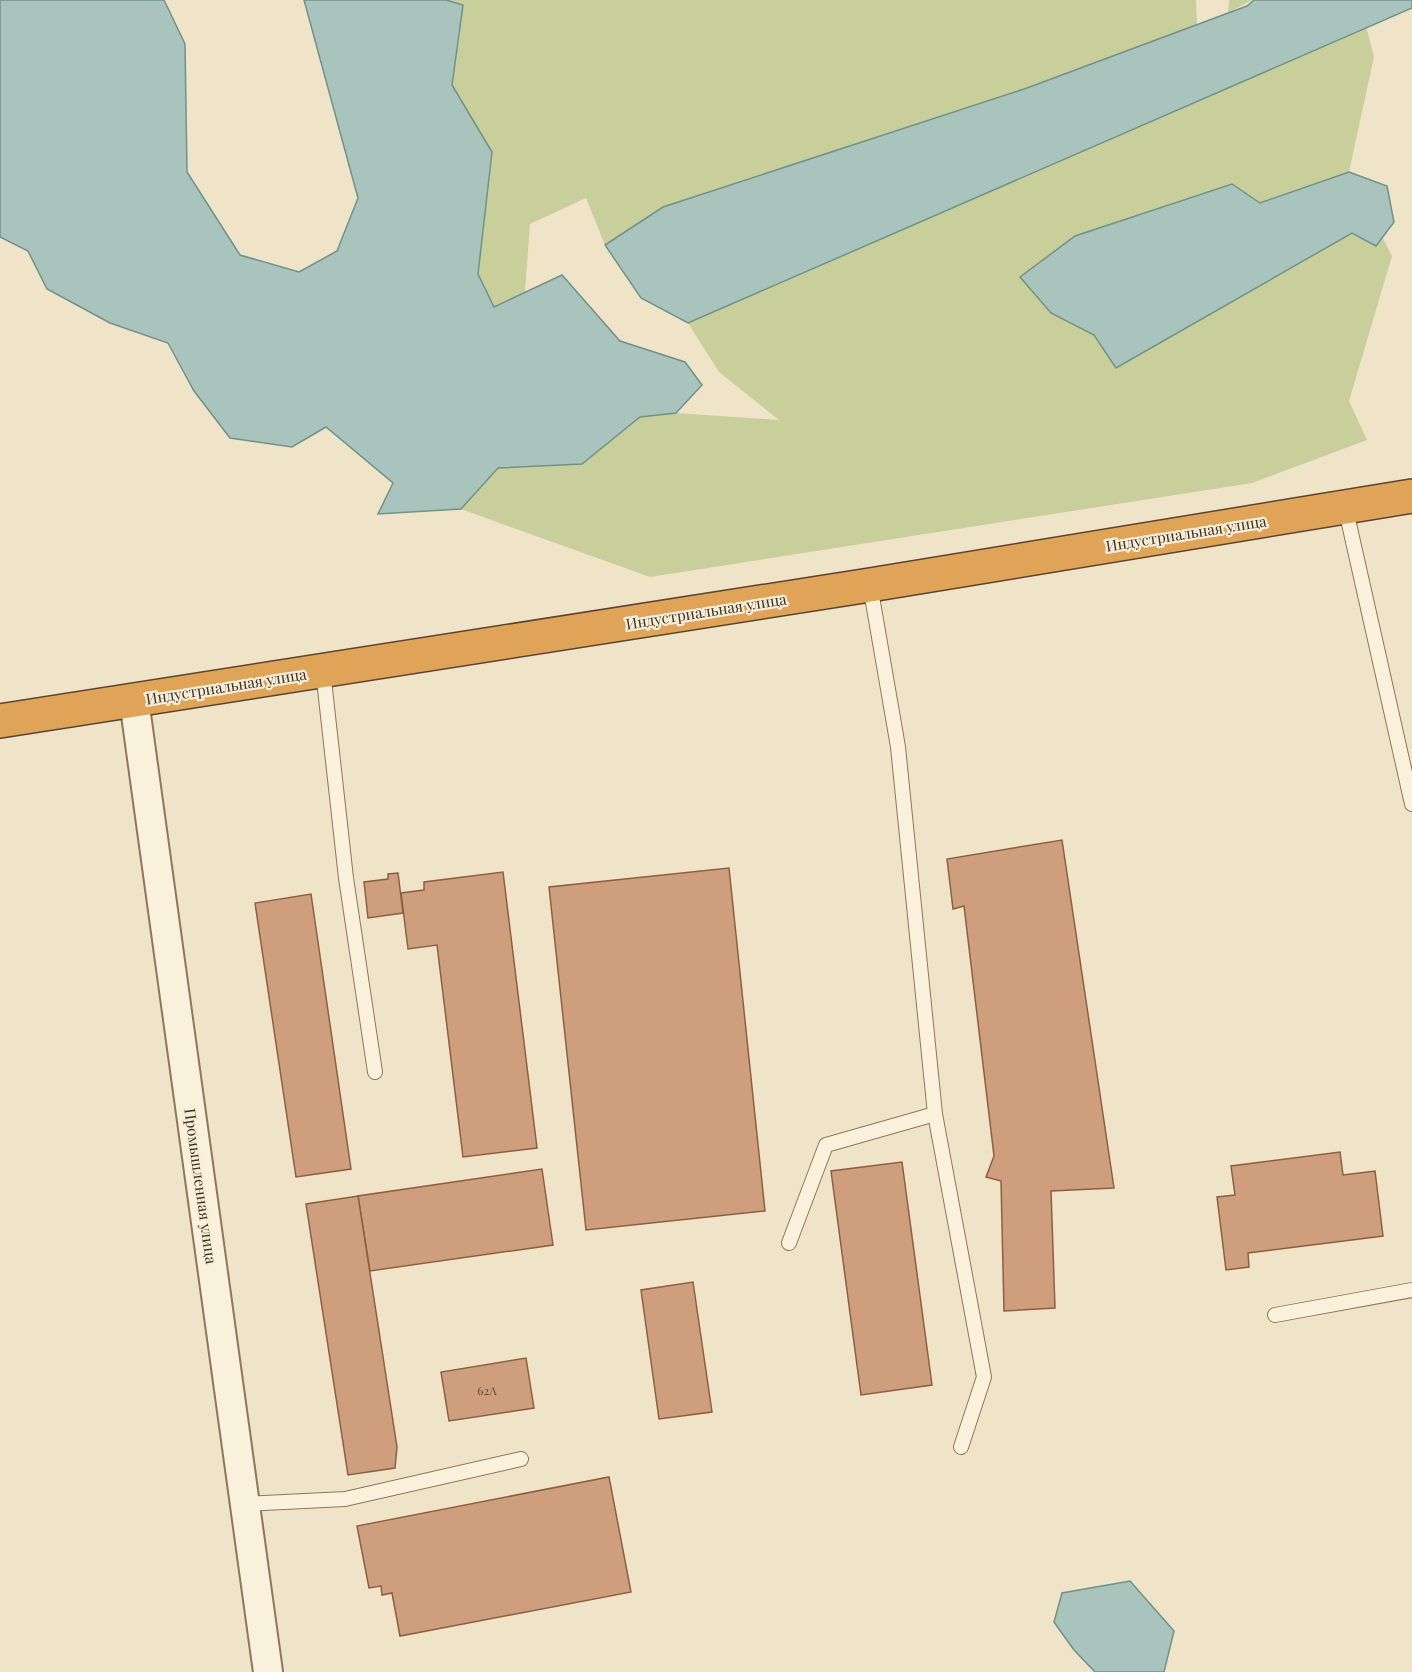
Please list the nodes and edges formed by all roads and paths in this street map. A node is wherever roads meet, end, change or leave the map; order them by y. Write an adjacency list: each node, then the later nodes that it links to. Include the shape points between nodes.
1 (1412, 496): 2 (highway, Индустриальная улица)
2 (1345, 506): 3 (highway, Индустриальная улица); 7 (lane)
3 (870, 585): 4 (highway, Индустриальная улица); 9 (lane, via 898,747)
4 (323, 671): 5 (highway, Индустриальная улица); 8 (lane, via 346,878)
5 (134, 700): 6 (highway, Индустриальная улица); 15 (street, Промышленная улица)
6 (0, 722)
7 (1412, 804)
8 (375, 1072)
9 (935, 1114): 10 (lane, via 826,1145); 13 (lane, via 984,1377)
10 (789, 1243)
11 (1412, 1290): 12 (lane)
12 (1275, 1315)
13 (961, 1447)
14 (521, 1459): 15 (lane, via 345,1499)
15 (244, 1504): 16 (street, Промышленная улица)
16 (268, 1672)

